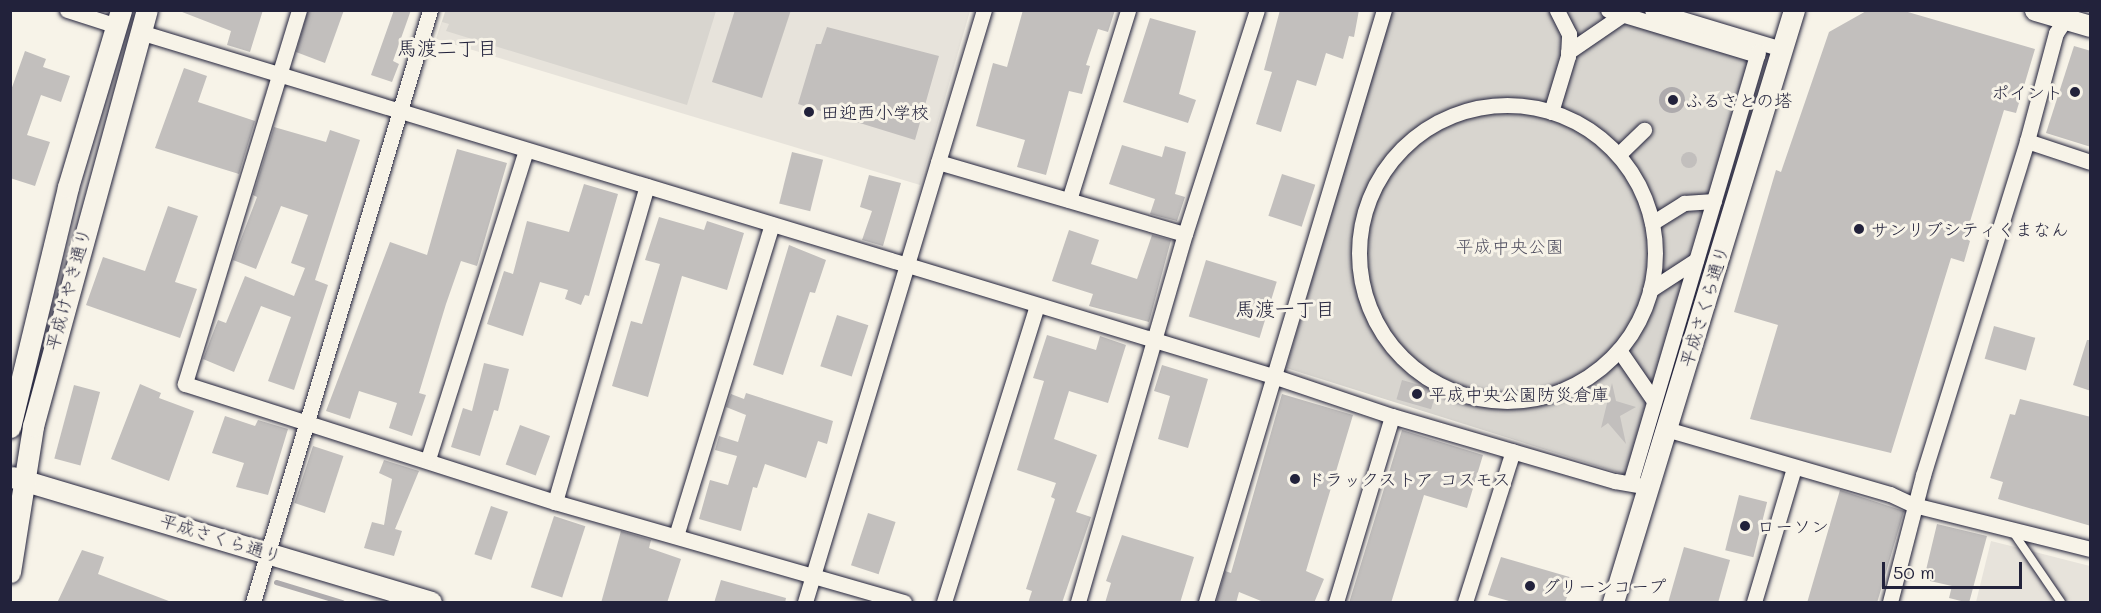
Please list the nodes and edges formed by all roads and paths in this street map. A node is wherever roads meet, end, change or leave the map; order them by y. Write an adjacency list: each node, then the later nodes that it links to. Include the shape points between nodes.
1 (67, 10): 14 (street)
2 (147, 10): 17 (street, 平成けやき通り)
3 (299, 10): 20 (street)
4 (430, 10): 21 (street)
5 (984, 10): 27 (street)
6 (1128, 10): 30 (street)
7 (1257, 10): 34 (street)
8 (1384, 10): 41 (street, via 1333,199)
9 (1557, 10): 19 (street, via 1569,34)
10 (1652, 10): 18 (street)
11 (1794, 10): 18 (street, 平成さくら通り)
12 (2035, 10): 15 (street)
13 (1615, 13): 19 (street); 31 (street, via 1758,53)
14 (119, 18): 45 (street, 平成けやき通り, via 68,187)
15 (2066, 18): 16 (street); 24 (street, via 2056,33)
16 (2091, 26)
17 (140, 32): 20 (street); 50 (street, 平成けやき通り)
18 (1782, 49): 46 (street, 平成さくら通り)
19 (1568, 52): 22 (street)
20 (281, 74): 21 (street); 44 (street, via 185,384)
21 (400, 112): 25 (street); 44 (street)
22 (1551, 112): 26 (street, via 1579,122); 40 (street, via 1535,106 1488,105 1443,119 1405,146 1376,183 1361,227 1360,274 1373,319 1400,357 1438,386 1486,401 1538,399 1586,380)
23 (1644, 130): 26 (street)
24 (2027, 141): 28 (street); 53 (street)
25 (526, 150): 29 (street); 48 (street)
26 (1619, 154): 32 (street, via 1646,198)
27 (938, 162): 30 (street); 36 (street)
28 (2091, 162)
29 (647, 186): 33 (street); 52 (street)
30 (1069, 200): 34 (street)
31 (1714, 201): 32 (street, via 1684,204); 35 (street)
32 (1652, 223): 37 (street, via 1656,249)
33 (772, 224): 36 (street); 55 (street)
34 (1185, 234): 39 (street)
35 (1696, 260): 37 (street); 42 (street)
36 (907, 265): 38 (street); 59 (street)
37 (1650, 290): 40 (street)
38 (1037, 305): 39 (street); 64 (street)
39 (1155, 340): 41 (street); 65 (street)
40 (1618, 350): 42 (street)
41 (1275, 377): 43 (street); 66 (street)
42 (1654, 402): 51 (street)
43 (1392, 416): 47 (street); 67 (street)
44 (306, 423): 48 (street); 57 (street)
45 (10, 427)
46 (1666, 429): 49 (street); 51 (street, 平成さくら通り)
47 (1513, 451): 51 (street); 68 (street)
48 (428, 459): 52 (street)
49 (1794, 468): 53 (street); 70 (street)
50 (17, 478): 57 (street, 平成さくら通り); 58 (street, 平成けやき通り)
51 (1640, 482): 69 (street, 平成さくら通り)
52 (555, 502): 55 (street)
53 (1914, 504): 54 (street); 71 (street)
54 (2011, 529): 56 (street); 72 (lane)
55 (676, 536): 59 (street)
56 (2091, 549)
57 (267, 552): 60 (street); 61 (street, 平成さくら通り)
58 (10, 572)
59 (814, 576): 62 (street); 63 (street)
60 (253, 603)
61 (431, 603)
62 (805, 603)
63 (904, 603)
64 (944, 603)
65 (1078, 603)
66 (1206, 603)
67 (1336, 603)
68 (1465, 603)
69 (1613, 603)
70 (1754, 603)
71 (1890, 603)
72 (2061, 603)

